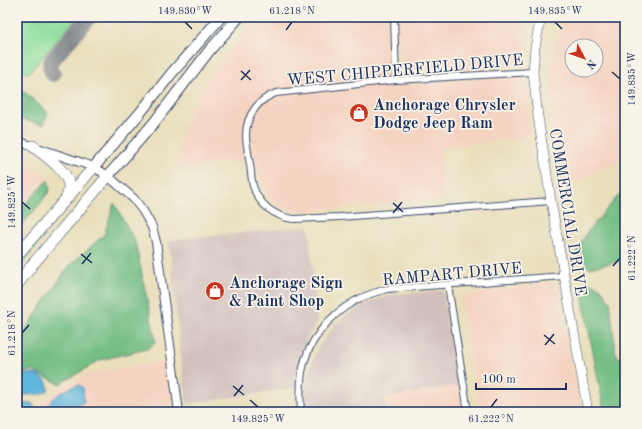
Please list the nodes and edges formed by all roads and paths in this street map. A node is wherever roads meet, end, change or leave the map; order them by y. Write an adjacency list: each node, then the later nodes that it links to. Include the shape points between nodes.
1 (221, 17): 9 (highway)
2 (239, 17): 10 (highway, via 209,51 154,124)
3 (394, 17): 6 (street)
4 (541, 17): 5 (main road, COMMERCIAL DRIVE)
5 (533, 72): 6 (street, WEST CHIPPERFIELD DRIVE); 12 (main road, COMMERCIAL DRIVE)
6 (396, 80): 12 (street, WEST CHIPPERFIELD DRIVE, via 276,92 257,105 247,124 246,134 253,185 258,198 267,208 286,218 300,219)
7 (17, 141): 8 (street)
8 (33, 146): 9 (street); 11 (highway, via 64,173 69,182 69,192)
9 (94, 167): 10 (street); 11 (highway)
10 (108, 176): 15 (highway); 17 (street, via 134,198 144,210 152,227)
11 (65, 201): 13 (highway)
12 (551, 201): 14 (main road, COMMERCIAL DRIVE)
13 (17, 255)
14 (564, 276): 16 (street, RAMPART DRIVE); 20 (main road, COMMERCIAL DRIVE)
15 (17, 285)
16 (448, 285): 18 (street, RAMPART DRIVE, via 387,289 356,301 341,311 314,339 307,355 300,387); 19 (street)
17 (179, 412)
18 (300, 412)
19 (468, 412)
20 (588, 412)

